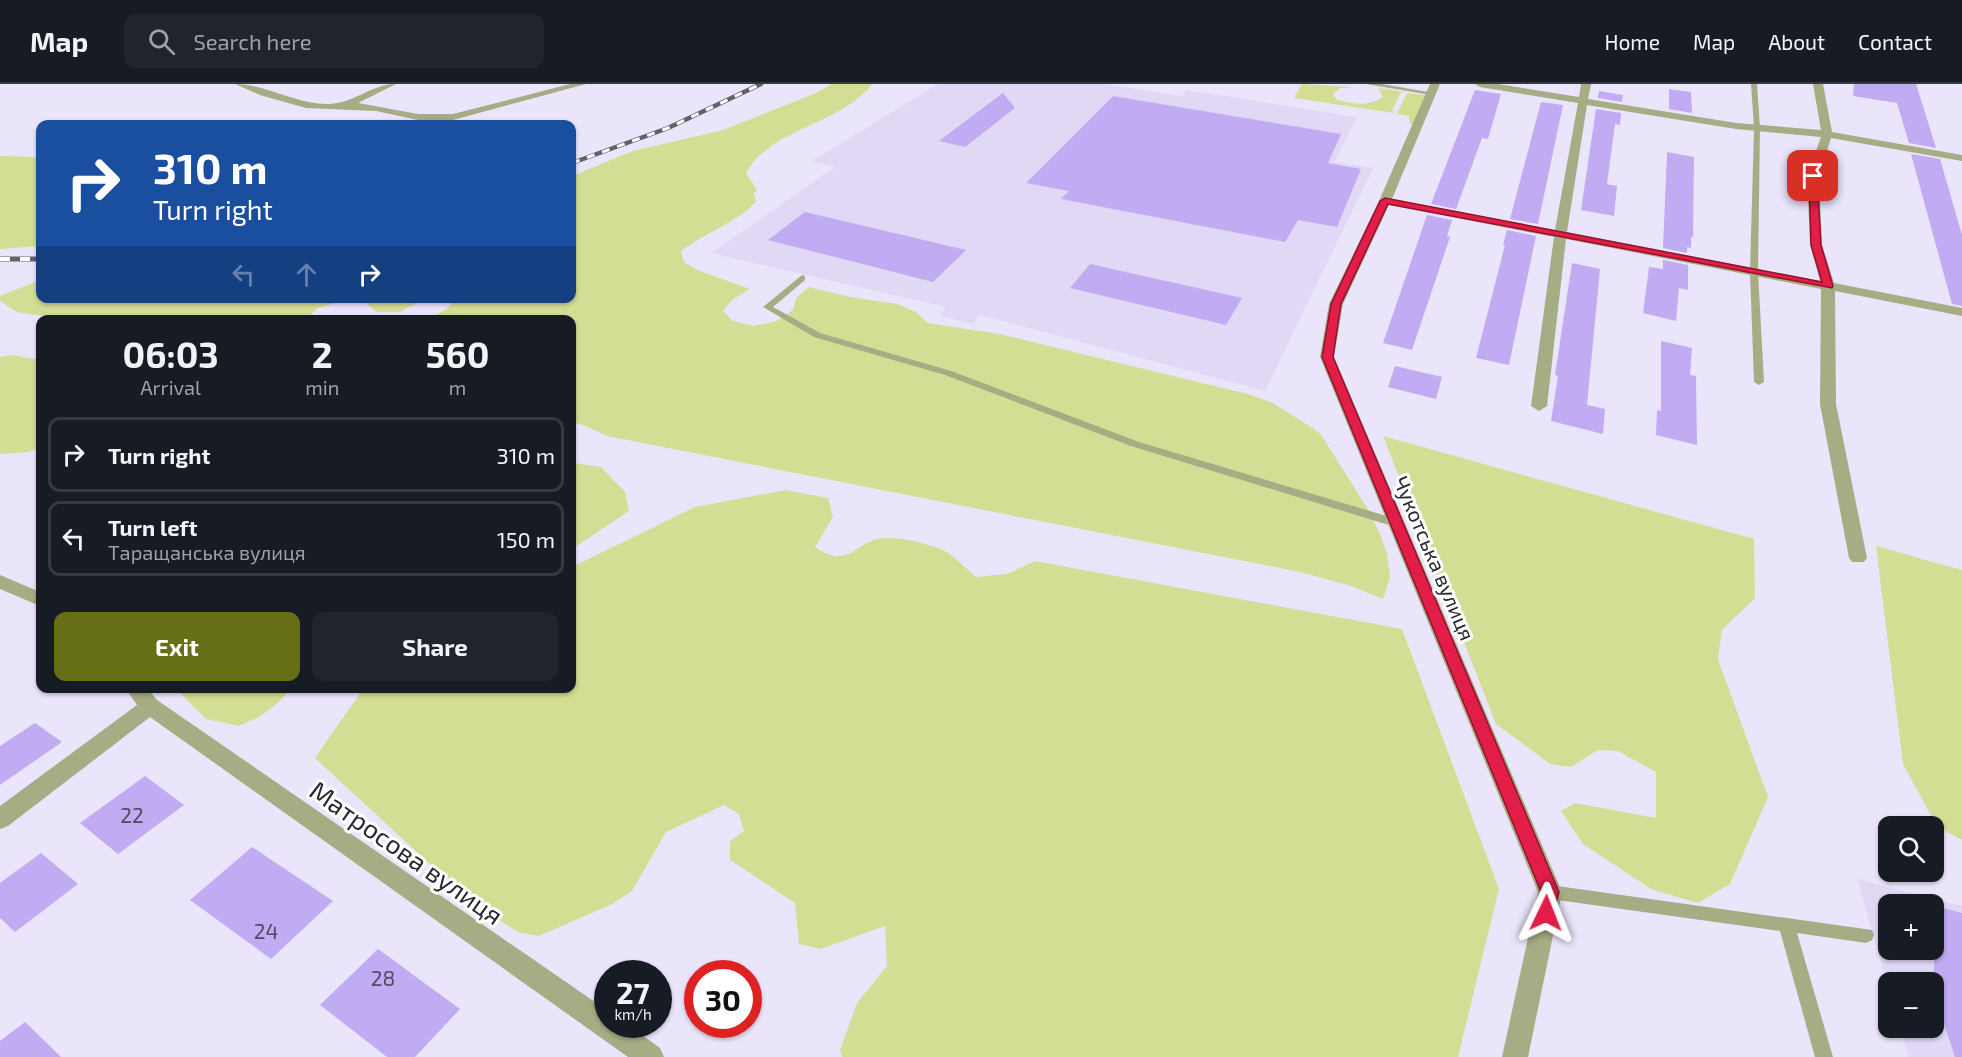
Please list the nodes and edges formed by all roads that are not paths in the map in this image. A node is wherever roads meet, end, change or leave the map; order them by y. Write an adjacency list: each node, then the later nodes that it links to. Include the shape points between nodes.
1 (240, 84): 11 (street, via 294,102)
2 (391, 84): 11 (street)
3 (581, 84): 11 (street, via 453,117 418,117)
4 (1369, 84): 9 (lane)
5 (1480, 84): 10 (street)
6 (1586, 84): 10 (street)
7 (1754, 84): 12 (lane)
8 (1818, 84): 13 (street)
9 (1433, 89): 15 (street, Чукотська вулиця)
10 (1585, 102): 12 (street); 16 (street)
11 (343, 105)
12 (1757, 128): 13 (street); 17 (lane)
13 (1827, 134): 14 (street); 19 (street, via 1813,176 1816,245)
14 (1962, 158)
15 (1385, 201): 16 (street); 23 (street, Чукотська вулиця, via 1336,304 1327,357)
16 (1560, 236): 17 (street); 22 (street)
17 (1754, 272): 19 (street); 21 (lane)
18 (802, 278): 23 (lane, via 767,307 817,335 948,373 1135,444)
19 (1828, 286): 20 (street); 24 (street, via 1828,404)
20 (1962, 312)
21 (1759, 382)
22 (1539, 406)
23 (1396, 523): 30 (street, Чукотська вулиця)
24 (1858, 558)
25 (0, 581): 26 (street)
26 (36, 598)
27 (139, 693): 28 (street, Матросова вулиця)
28 (150, 706): 29 (street); 33 (street, Матросова вулиця)
29 (0, 819)
30 (1550, 892): 31 (lane); 34 (street)
31 (1786, 924): 32 (lane); 35 (lane)
32 (1866, 934)
33 (651, 1057)
34 (1515, 1057)
35 (1824, 1057)

